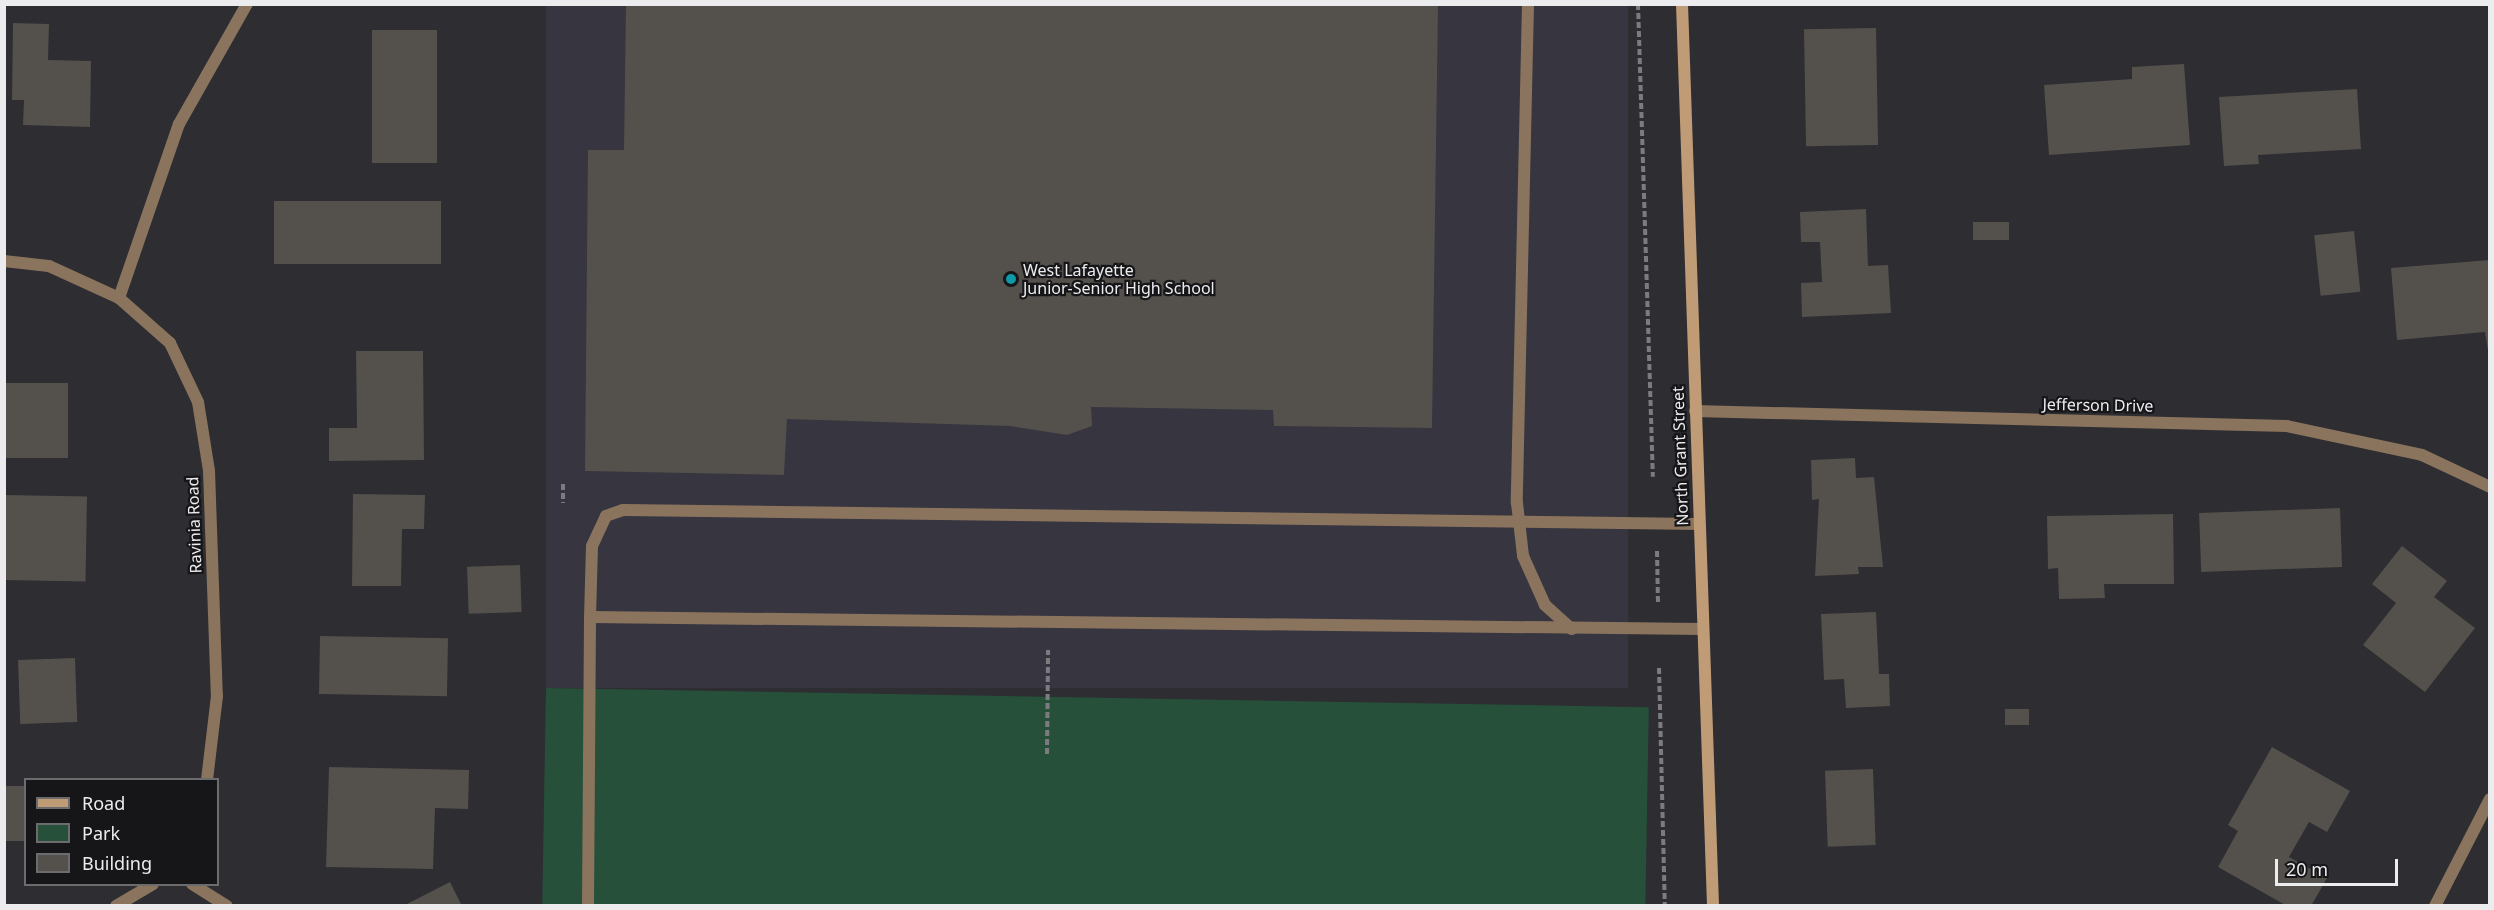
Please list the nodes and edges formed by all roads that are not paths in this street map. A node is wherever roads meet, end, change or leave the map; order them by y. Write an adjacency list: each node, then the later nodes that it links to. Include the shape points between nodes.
1 (247, 4): 5 (street, via 179,124)
2 (1528, 4): 9 (street)
3 (1682, 4): 6 (street, North Grant Street)
4 (4, 261): 5 (street, Ravinia Road, via 49,266)
5 (118, 298): 13 (street, Ravinia Road, via 170,343 198,402 209,471 218,696)
6 (1695, 411): 7 (street, Jefferson Drive, via 2287,426 2422,455); 8 (street, North Grant Street)
7 (2490, 487)
8 (1698, 524): 9 (street); 12 (street, North Grant Street)
9 (1519, 525): 10 (street, via 1049,513 622,510 606,516 592,546); 11 (street, via 1523,556 1545,605)
10 (590, 617): 11 (street); 19 (street)
11 (1572, 629): 12 (street)
12 (1703, 629): 20 (street, North Grant Street)
13 (207, 778)
14 (2490, 799): 21 (street)
15 (151, 886): 17 (street)
16 (194, 886): 18 (street)
17 (116, 906)
18 (227, 906)
19 (588, 906)
20 (1713, 906)
21 (2434, 906)

